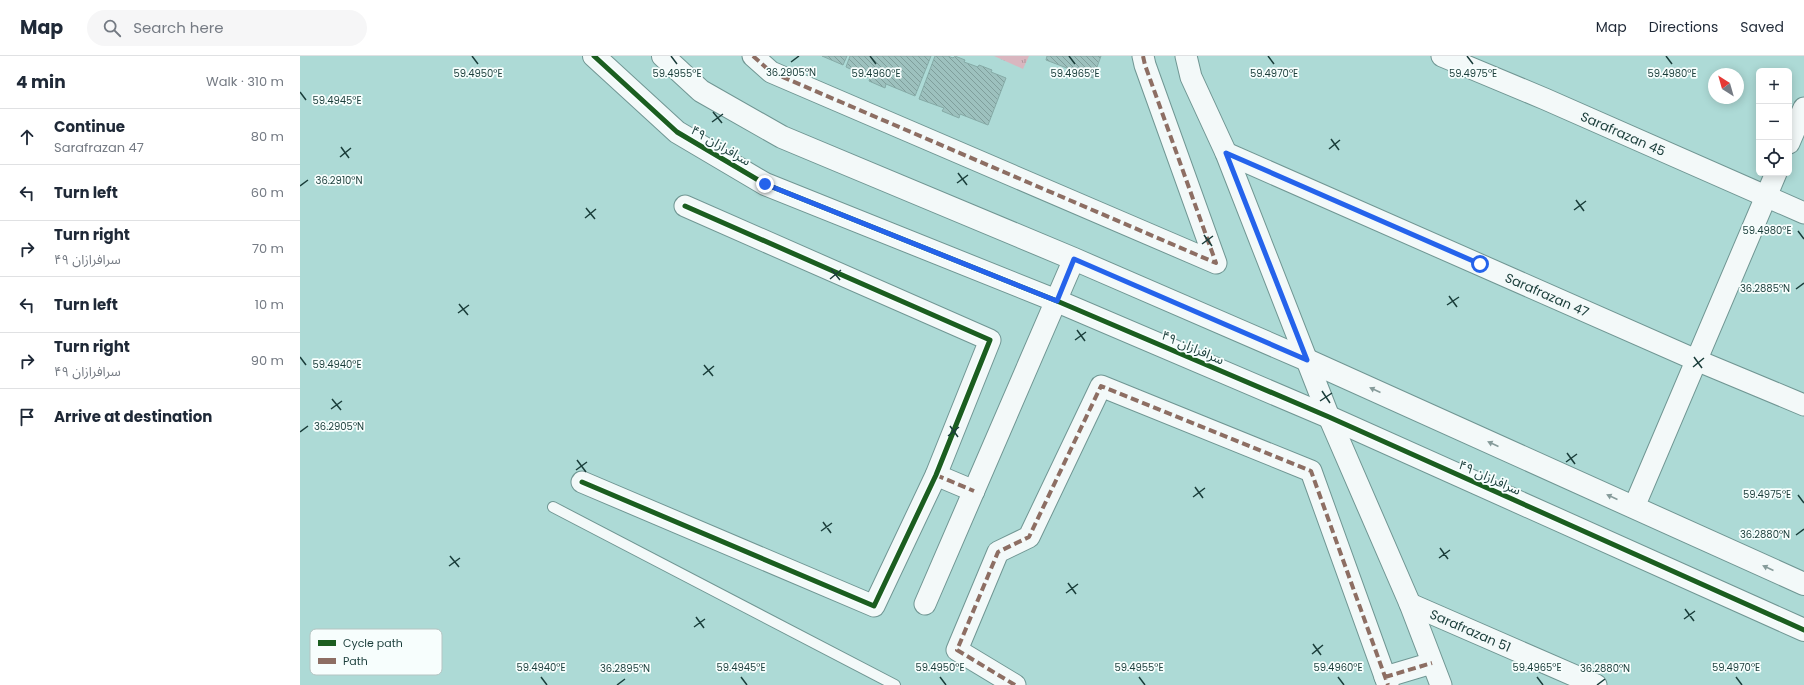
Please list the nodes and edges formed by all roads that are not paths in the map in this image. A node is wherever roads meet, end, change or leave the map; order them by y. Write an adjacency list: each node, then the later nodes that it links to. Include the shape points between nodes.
1 (594, 56): 15 (street, سرافرازان ۴۹, via 677,132 765,184)
2 (663, 56): 14 (street, via 702,91 782,137)
3 (754, 56): 4 (street, via 771,72 1216,263)
4 (1143, 56)
5 (1186, 56): 9 (street, via 1191,77)
6 (1442, 56): 11 (street, Sarafrazan 45)
7 (1804, 108): 8 (street)
8 (1790, 140)
9 (1226, 153): 16 (street); 17 (street, Sarafrazan 47)
10 (1775, 176): 11 (street)
11 (1766, 197): 13 (street, Sarafrazan 45); 17 (street)
12 (685, 206): 20 (street, via 990,340)
13 (1804, 213)
14 (1074, 259): 15 (street); 16 (street)
15 (1057, 301): 19 (street, سرافرازان ۴۹); 22 (street)
16 (1307, 360): 19 (street); 24 (street, one-way to 16)
17 (1696, 360): 18 (street, Sarafrazan 47); 24 (street)
18 (1804, 405)
19 (1330, 418): 27 (street); 28 (street, سرافرازان ۴۹)
20 (936, 475): 21 (street, via 874,606); 22 (street)
21 (582, 482)
22 (974, 491): 26 (street)
23 (554, 507): 31 (lane)
24 (1634, 507): 25 (street, one-way to 24)
25 (1804, 584)
26 (925, 604)
27 (1410, 604): 29 (street); 34 (street, Sarafrazan 51)
28 (1804, 630)
29 (1432, 663): 30 (street); 33 (street)
30 (1386, 681): 32 (street, via 1311,471 1101,386 1029,537 998,552 957,650)
31 (895, 685)
32 (1015, 685)
33 (1441, 685)
34 (1596, 685)

